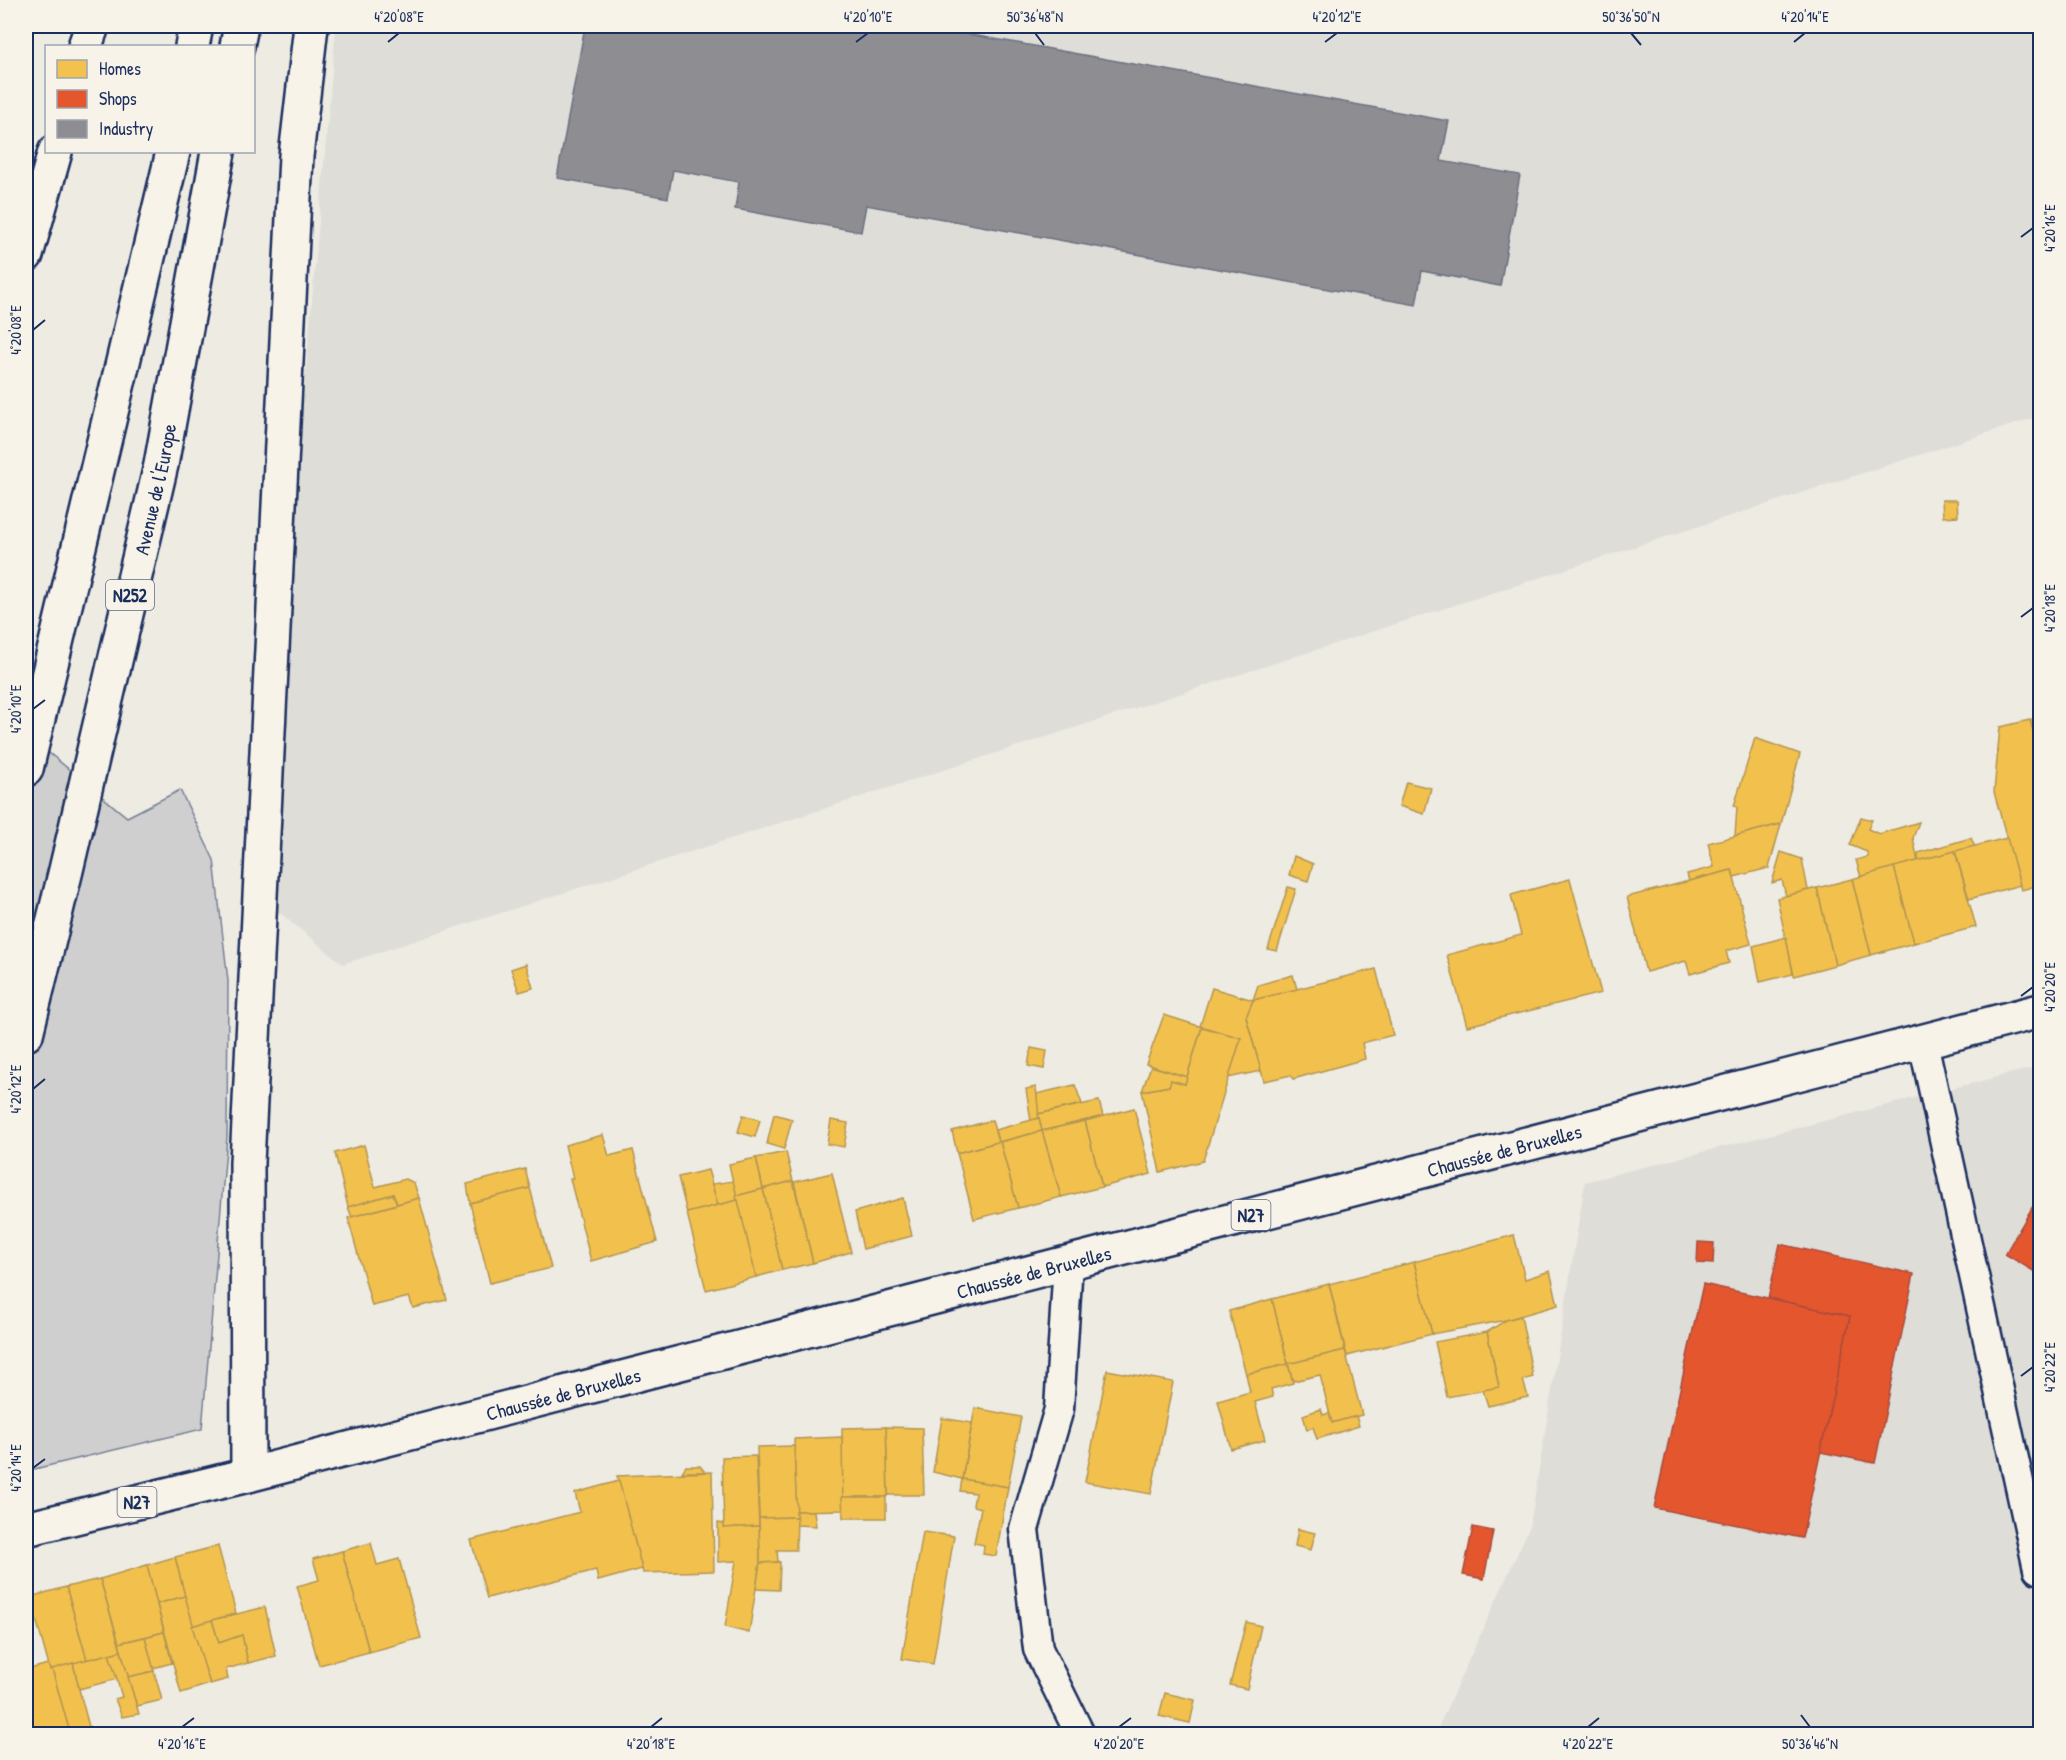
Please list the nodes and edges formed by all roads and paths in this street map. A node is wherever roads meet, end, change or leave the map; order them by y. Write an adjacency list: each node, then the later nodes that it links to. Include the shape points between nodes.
1 (92, 26): 5 (main road)
2 (196, 26): 6 (main road)
3 (241, 26): 7 (main road)
4 (311, 26): 17 (main road, via 296,156 247,1163)
5 (86, 45)
6 (192, 45)
7 (237, 45)
8 (55, 153): 11 (main road)
9 (173, 153): 12 (main road)
10 (218, 153): 14 (main road, Avenue de l'Europe / N252, via 161,465)
11 (26, 255)
12 (26, 769)
13 (2040, 1011): 15 (main road, Chaussée de Bruxelles / N27)
14 (26, 1034)
15 (1923, 1042): 16 (main road, Chaussée de Bruxelles / N27); 19 (lane)
16 (1068, 1262): 17 (main road, Chaussée de Bruxelles / N27); 20 (lane, via 1059,1409 1024,1529 1038,1649)
17 (248, 1475): 18 (main road, Chaussée de Bruxelles / N27)
18 (26, 1529)
19 (2040, 1568)
20 (1080, 1734)

